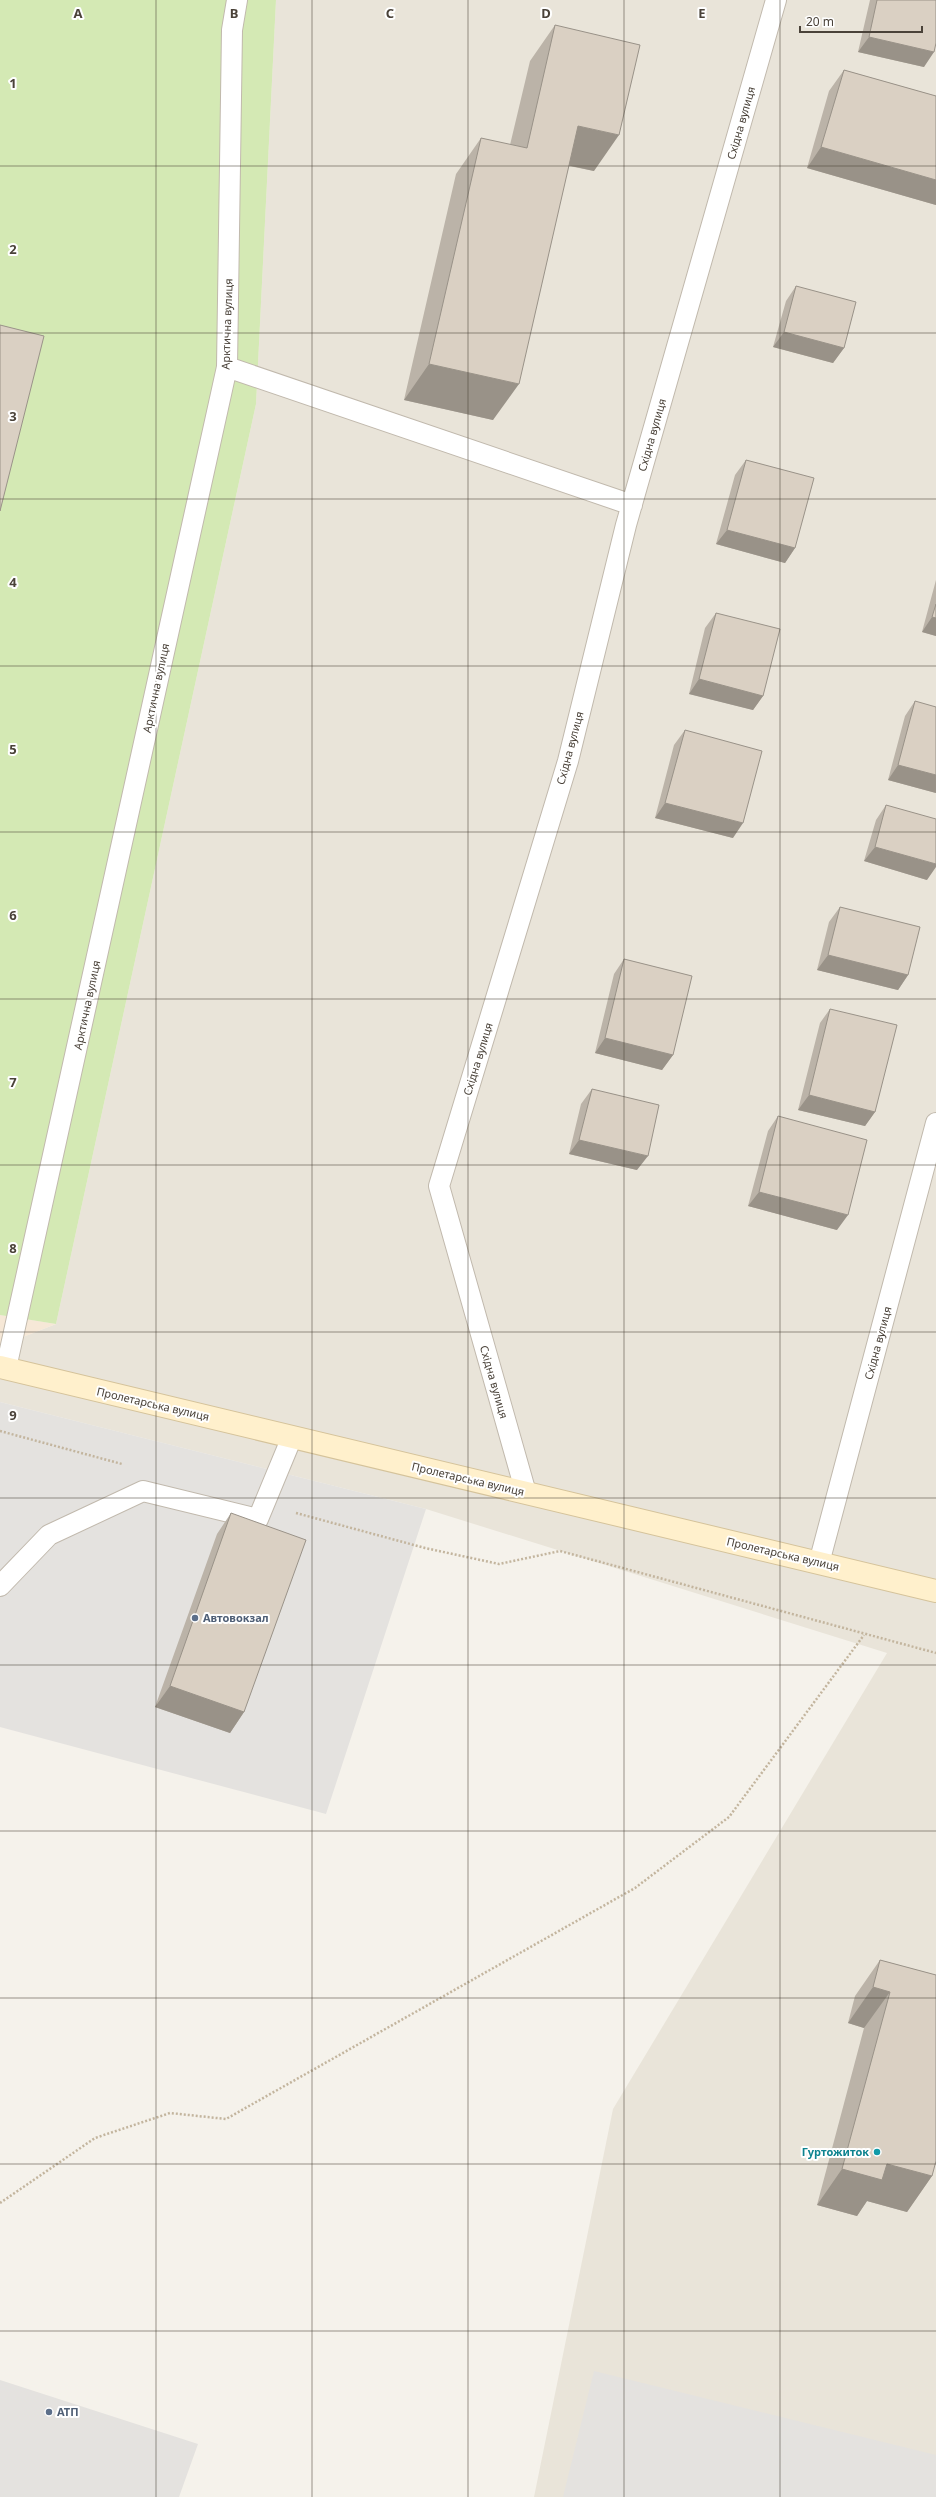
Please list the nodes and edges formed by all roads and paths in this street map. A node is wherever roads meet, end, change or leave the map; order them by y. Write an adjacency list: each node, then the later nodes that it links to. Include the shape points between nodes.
1 (237, 0): 3 (lane, Арктична вулиця, via 232,30)
2 (776, 0): 4 (lane, Східна вулиця)
3 (227, 367): 4 (lane); 6 (lane, Арктична вулиця)
4 (632, 505): 10 (lane, Східна вулиця, via 568,761 439,1186)
5 (936, 1123): 12 (lane, Східна вулиця)
6 (3, 1368): 8 (street, Пролетарська вулиця)
7 (0, 1431): 9 (path)
8 (292, 1437): 10 (street, Пролетарська вулиця); 11 (lane)
9 (128, 1466)
10 (526, 1493): 12 (street, Пролетарська вулиця)
11 (264, 1504): 13 (lane, via 258,1519 143,1491 49,1535); 15 (path, via 426,1548 499,1564 560,1550)
12 (819, 1563): 14 (street, Пролетарська вулиця)
13 (0, 1586)
14 (936, 1591)
15 (864, 1635): 16 (path); 17 (path, via 729,1816 635,1888 226,2119 170,2113 95,2138)
16 (936, 1653)
17 (0, 2203)

